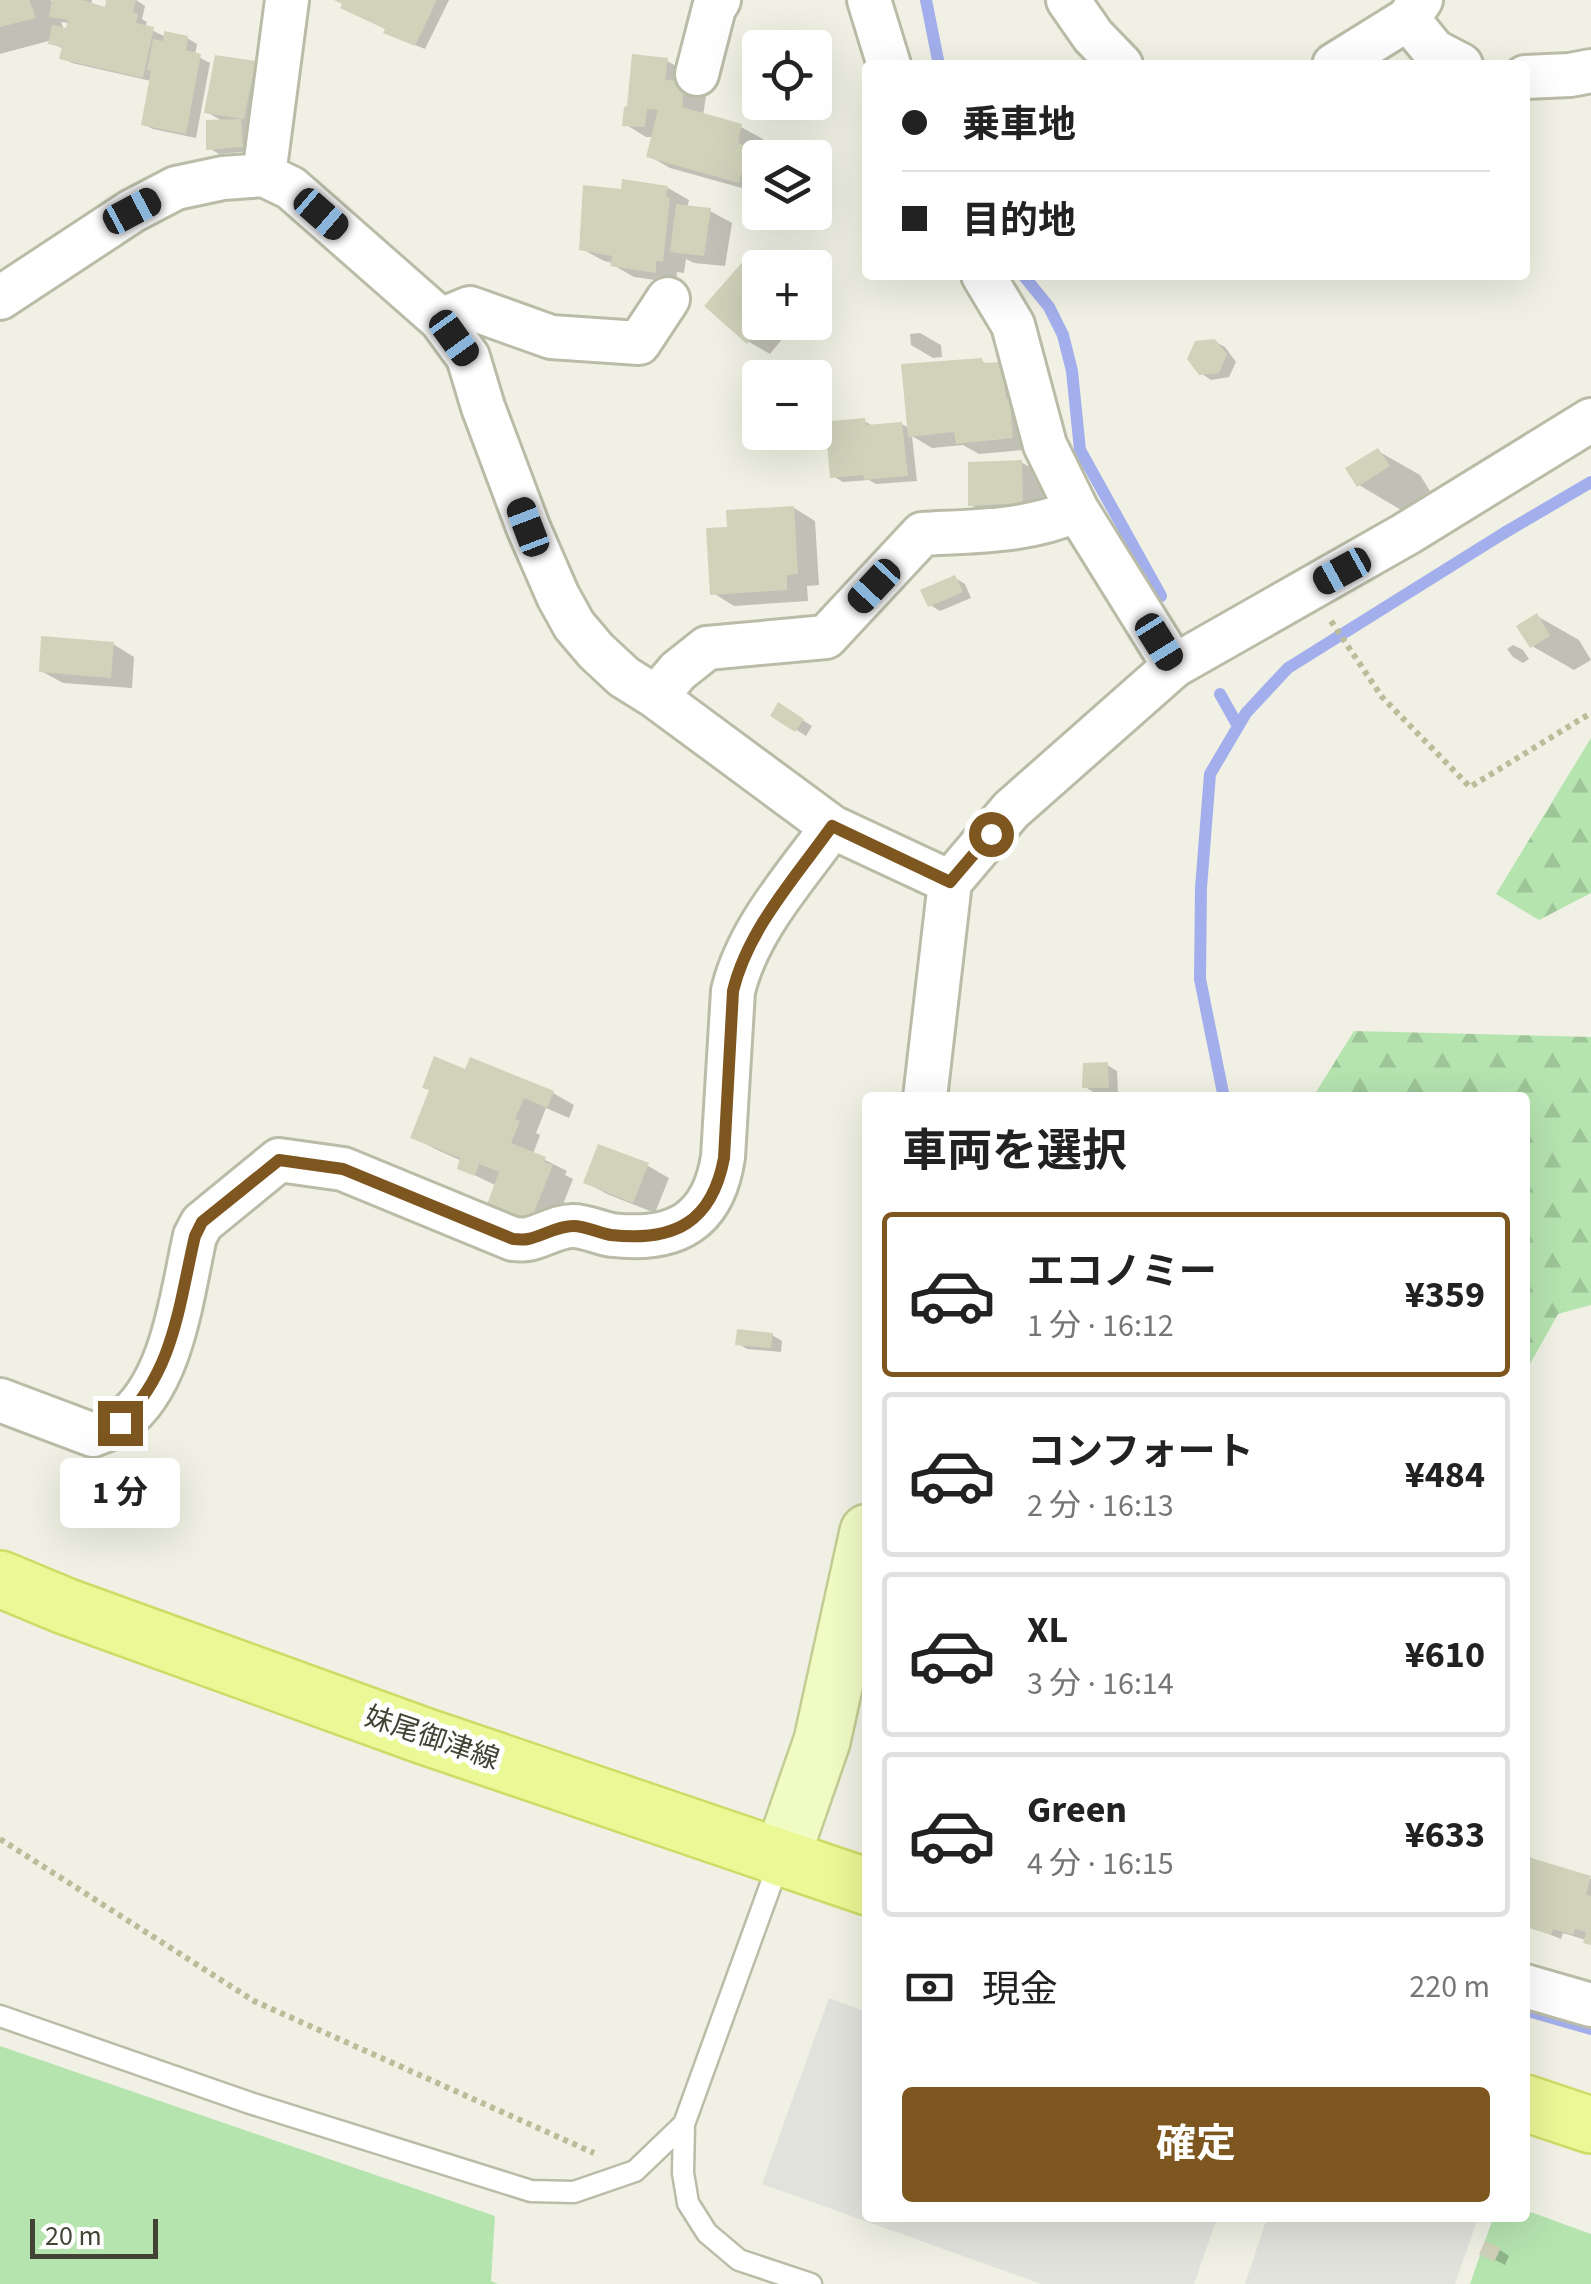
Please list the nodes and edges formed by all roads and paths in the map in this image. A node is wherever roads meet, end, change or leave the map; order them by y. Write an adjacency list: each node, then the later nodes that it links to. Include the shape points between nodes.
1 (287, 0): 13 (street)
2 (719, 0): 11 (street)
3 (869, 0): 6 (street)
4 (1068, 0): 7 (street)
5 (1415, 9): 8 (street); 9 (street, via 1434,52)
6 (887, 60)
7 (1116, 60)
8 (1341, 60)
9 (1451, 60)
10 (1591, 71): 12 (street)
11 (697, 74)
12 (1530, 76)
13 (264, 175): 15 (street, via 176,188); 17 (street, via 291,188)
14 (986, 280): 19 (street, via 1013,325 1046,445)
15 (0, 298)
16 (668, 299): 17 (street, via 639,343 551,338 470,308)
17 (440, 320): 22 (street, via 468,356 522,510 574,625 624,676)
18 (1591, 420): 21 (street)
19 (1077, 510): 21 (street); 22 (street, via 1022,528 922,534 826,638 707,648)
20 (1330, 619): 23 (path, via 1382,697 1470,786)
21 (1174, 666): 25 (street, via 1011,810)
22 (656, 697): 24 (street)
23 (1591, 713)
24 (832, 826): 25 (street); 27 (street, via 739,966 720,1181 710,1201 680,1229 646,1236 573,1226 513,1239 343,1169 279,1160 202,1222 168,1354 152,1386 120,1423 93,1435)
25 (950, 882): 26 (street)
26 (926, 1092)
27 (0, 1400)
28 (862, 1559): 31 (street, via 822,1741)
29 (0, 1580): 31 (main road, 妹尾御津線)
30 (0, 1839): 39 (path, via 254,2001)
31 (781, 1859): 32 (main road, 妹尾御津線); 37 (lane)
32 (862, 1886)
33 (1530, 1987): 34 (street)
34 (1591, 2005)
35 (0, 2016): 39 (lane, via 531,2191 574,2192)
36 (1530, 2105): 38 (main road)
37 (684, 2124): 39 (lane); 40 (lane, via 688,2203 707,2233 739,2260)
38 (1591, 2125)
39 (635, 2171)
40 (811, 2284)

